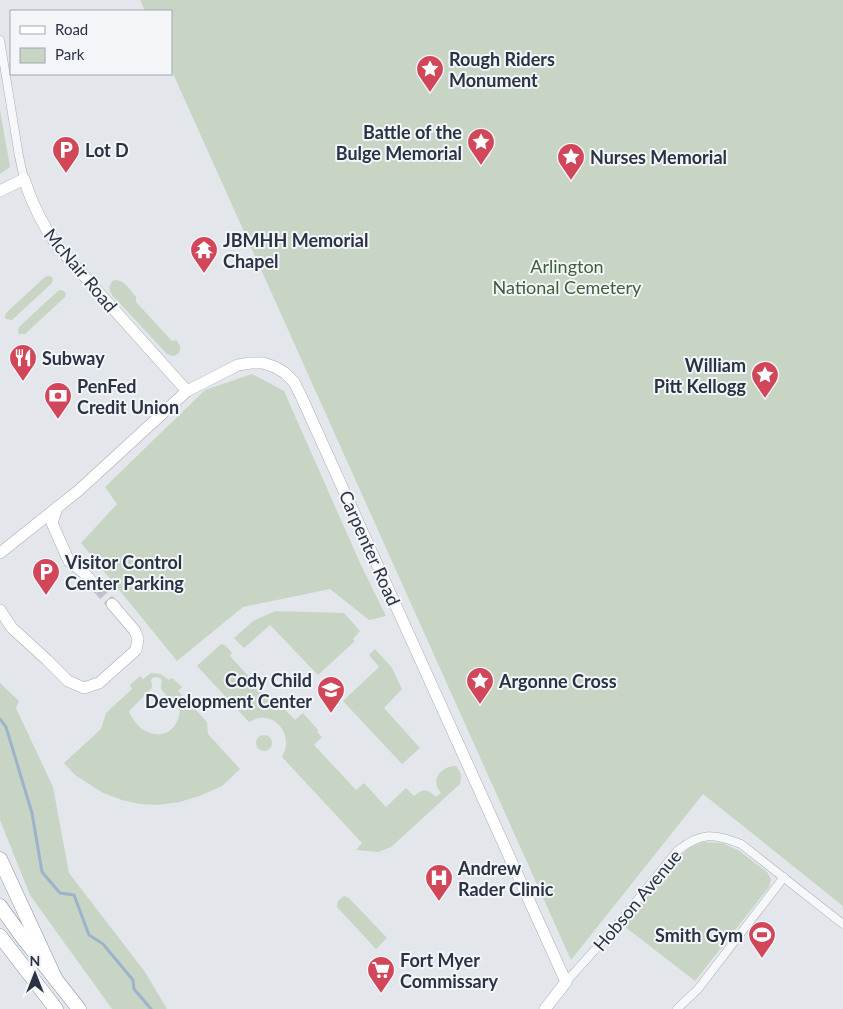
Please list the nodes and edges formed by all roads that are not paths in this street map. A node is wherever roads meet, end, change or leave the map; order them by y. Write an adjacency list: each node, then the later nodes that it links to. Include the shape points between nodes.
1 (0, 40): 2 (street, McNair Road)
2 (24, 179): 3 (street); 4 (street, McNair Road, via 37,213 58,247)
3 (0, 191)
4 (186, 391): 5 (street, Carpenter Road); 16 (street, Carpenter Road, via 238,365 251,363 275,367 294,382)
5 (57, 507): 6 (street, Carpenter Road); 7 (street, via 52,523 69,561)
6 (0, 552)
7 (96, 587)
8 (112, 604): 9 (street, via 135,631 138,639 136,650 98,684 84,688 68,681 12,628)
9 (0, 610)
10 (0, 859): 15 (highway)
11 (784, 877): 13 (street, Hobson Avenue); 16 (street, Hobson Avenue, via 742,844 724,837 705,836 688,842); 20 (street, via 698,989)
12 (0, 906): 15 (highway)
13 (843, 924)
14 (0, 936): 17 (highway)
15 (56, 980): 18 (highway)
16 (566, 982): 19 (street, Hobson Avenue)
17 (56, 1009)
18 (80, 1009)
19 (545, 1009)
20 (677, 1009)

